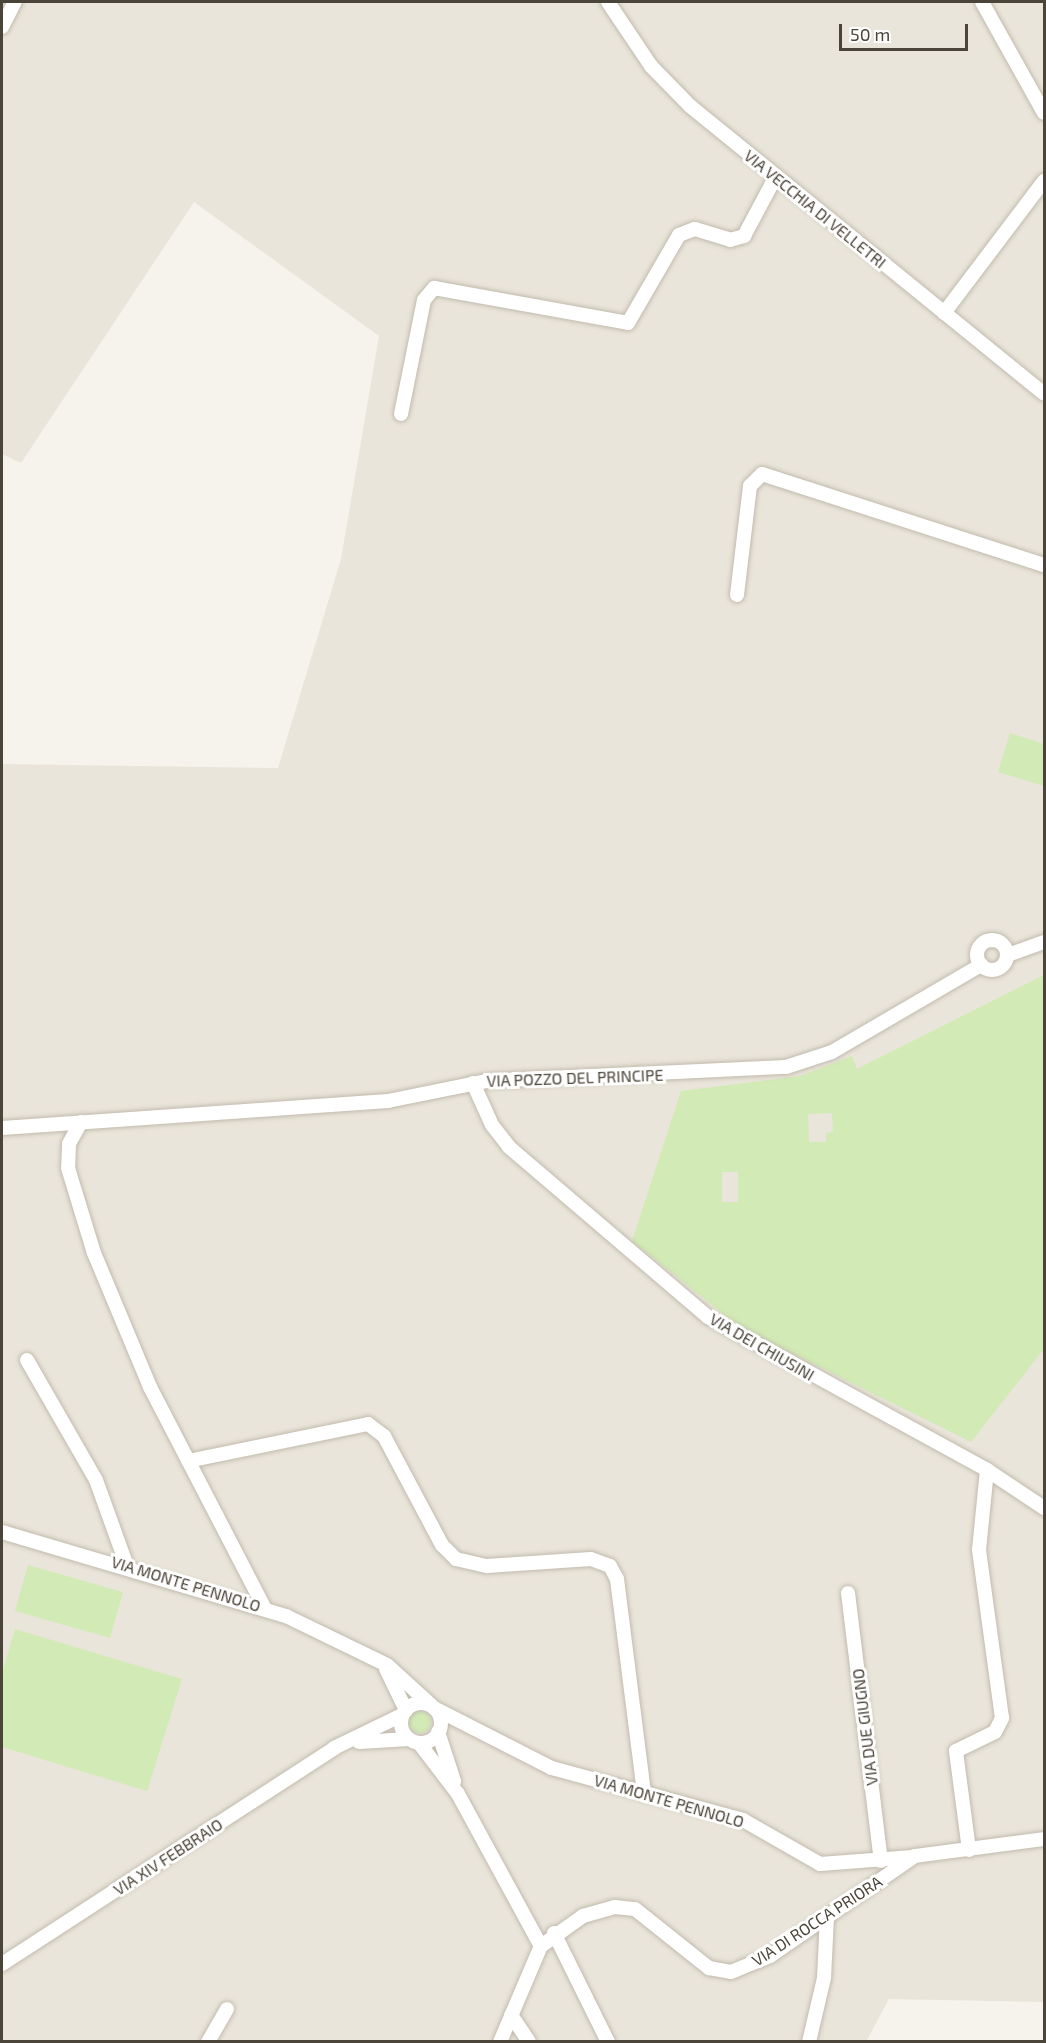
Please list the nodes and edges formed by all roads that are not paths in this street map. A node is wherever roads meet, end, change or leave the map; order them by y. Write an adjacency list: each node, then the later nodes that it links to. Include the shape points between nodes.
1 (15, 2): 4 (street)
2 (608, 2): 6 (street, VIA VECCHIA DI VELLETRI, via 667,84)
3 (982, 2): 5 (street)
4 (2, 27)
5 (1044, 113)
6 (775, 178): 8 (street, VIA VECCHIA DI VELLETRI); 10 (street, via 744,236 730,240 695,229 679,235 628,323 434,288 424,300)
7 (1044, 181): 8 (street)
8 (944, 313): 9 (street, VIA VECCHIA DI VELLETRI)
9 (1044, 394)
10 (401, 414)
11 (1044, 565): 12 (street, via 762,474 750,486)
12 (737, 595)
13 (1044, 942): 14 (street)
14 (1008, 955): 15 (street, via 995,970); 15 (street, via 1001,942 986,941 977,952)
15 (981, 965): 16 (street, VIA POZZO DEL PRINCIPE, via 832,1052 796,1065)
16 (473, 1083): 17 (street, VIA POZZO DEL PRINCIPE, via 388,1101); 21 (street, VIA DEI CHIUSINI, via 492,1125 509,1147 708,1317)
17 (81, 1122): 18 (street, VIA POZZO DEL PRINCIPE); 20 (street, via 68,1152 74,1196 129,1342)
18 (2, 1128)
19 (27, 1360): 24 (street, via 96,1480)
20 (188, 1461): 26 (street); 34 (street, via 368,1425 384,1436 442,1545 456,1559 487,1566 591,1559 610,1566 617,1579)
21 (987, 1470): 22 (street, VIA DEI CHIUSINI); 37 (street, via 980,1558 1002,1718 995,1732 956,1751)
22 (1044, 1508)
23 (2, 1532): 24 (street, VIA MONTE PENNOLO)
24 (127, 1566): 26 (street, VIA MONTE PENNOLO)
25 (848, 1593): 39 (street, VIA DUE GIUGNO)
26 (264, 1607): 27 (street, VIA MONTE PENNOLO)
27 (365, 1653): 28 (street, VIA MONTE PENNOLO); 29 (street, VIA MONTE PENNOLO, via 387,1671)
28 (432, 1706): 29 (street, via 416,1703); 30 (street); 31 (street, VIA MONTE PENNOLO)
29 (404, 1712): 32 (street, via 401,1726); 33 (street, VIA XIV FEBBRAIO)
30 (440, 1728): 31 (street, VIA MONTE PENNOLO); 32 (street); 35 (street)
31 (492, 1739): 34 (street, VIA MONTE PENNOLO, via 552,1768)
32 (414, 1741): 33 (street, VIA XIV FEBBRAIO, via 376,1738); 35 (street)
33 (334, 1748): 43 (street, VIA XIV FEBBRAIO)
34 (645, 1792): 39 (street, VIA MONTE PENNOLO, via 743,1820 819,1864)
35 (458, 1794): 42 (street)
36 (1044, 1839): 37 (street, VIA DI ROCCA PRIORA)
37 (969, 1850): 38 (street, VIA DI ROCCA PRIORA)
38 (915, 1856): 39 (street, VIA MONTE PENNOLO); 40 (street, VIA DI ROCCA PRIORA)
39 (881, 1861)
40 (827, 1917): 41 (street, VIA DI ROCCA PRIORA, via 761,1961 723,1972 709,1968 635,1909 598,1911); 50 (street, via 824,1978)
41 (554, 1933): 42 (street, VIA DI ROCCA PRIORA); 49 (street)
42 (541, 1946): 45 (street, VIA DI ROCCA PRIORA)
43 (2, 1964)
44 (227, 2009): 46 (street)
45 (511, 2015): 47 (street, VIA DI ROCCA PRIORA); 48 (street)
46 (208, 2042)
47 (500, 2042)
48 (530, 2042)
49 (608, 2042)
50 (809, 2042)

